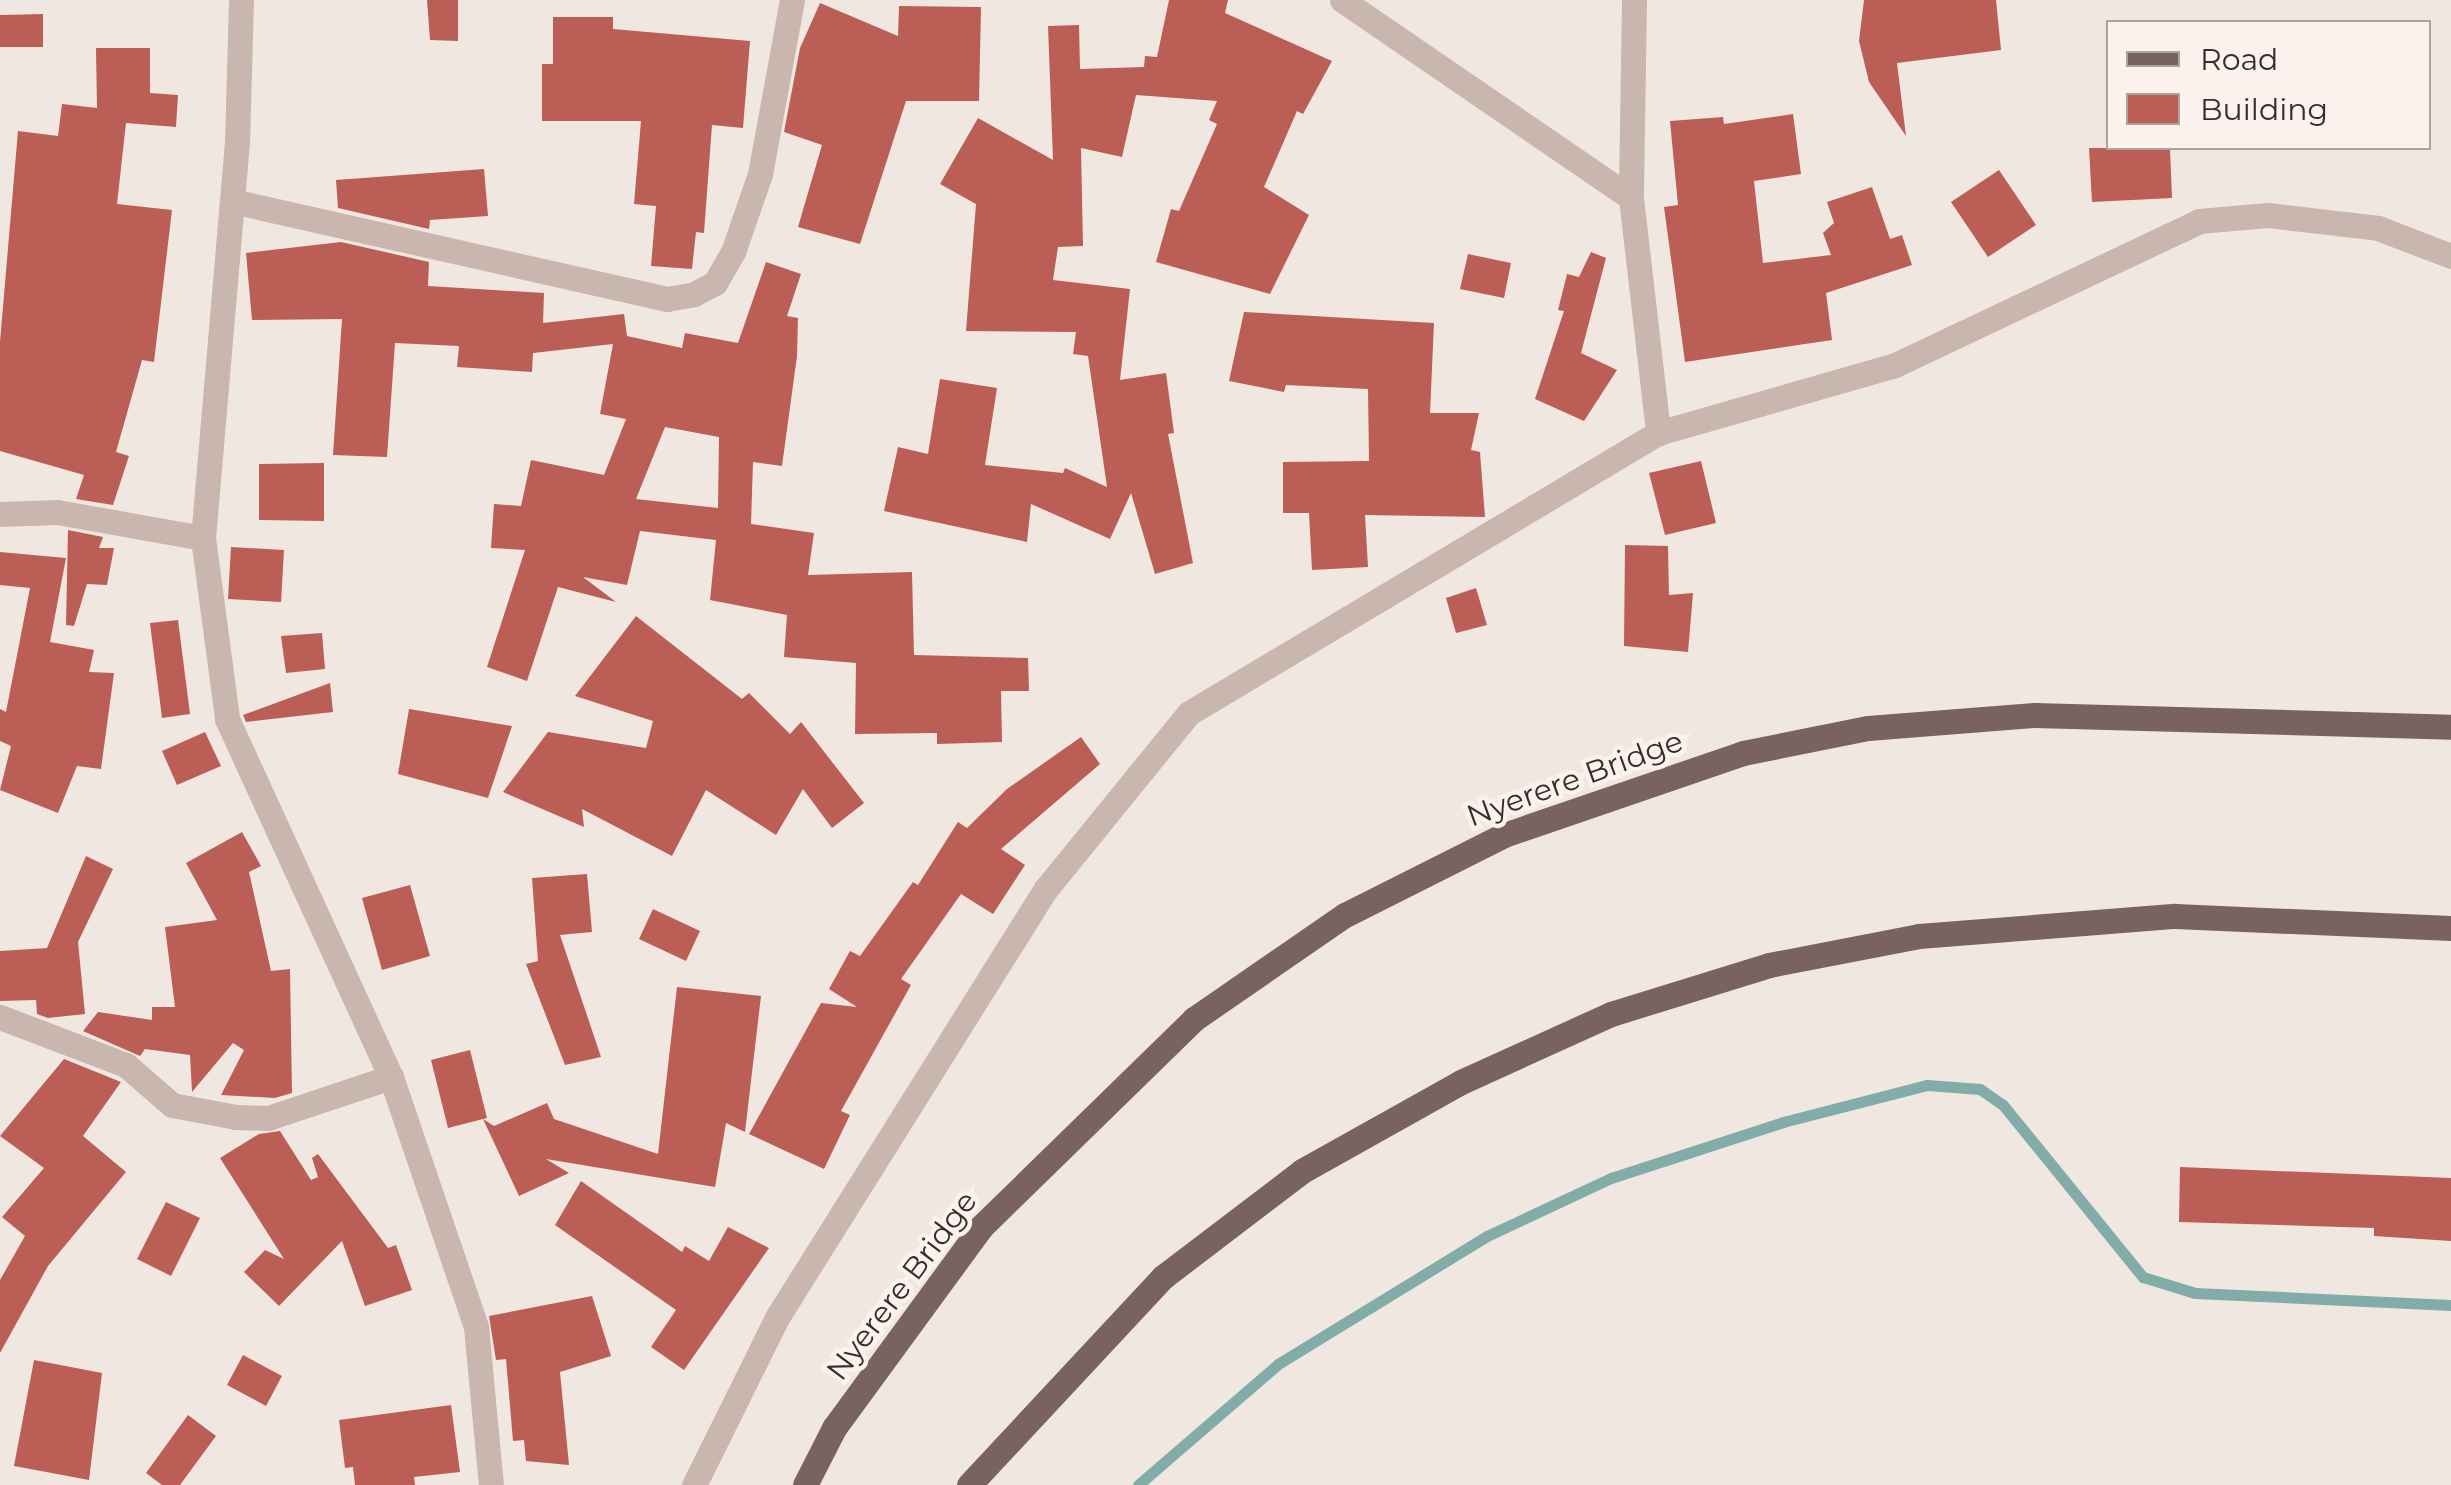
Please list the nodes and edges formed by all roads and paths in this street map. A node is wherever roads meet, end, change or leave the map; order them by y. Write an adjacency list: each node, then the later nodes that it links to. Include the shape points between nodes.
1 (241, 0): 6 (street)
2 (792, 0): 6 (street, via 760,174 715,283 694,294 648,295)
3 (1342, 0): 5 (street)
4 (1634, 0): 5 (street)
5 (1631, 198): 8 (street)
6 (232, 201): 10 (street)
7 (2451, 256): 8 (street, via 2378,228 2268,215 2199,221 1895,365)
8 (1658, 434): 16 (street, via 1190,713 1046,890 778,1316)
9 (0, 514): 10 (street, via 57,512)
10 (203, 538): 14 (street, via 227,719)
11 (2451, 727): 17 (main road, Nyerere Bridge, via 2034,715 1868,728 1743,753 1504,836 1344,915 1194,1019 981,1227 834,1428)
12 (2451, 928): 18 (main road, via 2176,916 1919,936 1769,965 1611,1014 1461,1082 1302,1171 1163,1277)
13 (0, 1017): 14 (street, via 126,1065 172,1105 236,1116 268,1118)
14 (391, 1077): 15 (street, via 476,1326)
15 (491, 1485)
16 (694, 1485)
17 (805, 1485)
18 (969, 1485)

